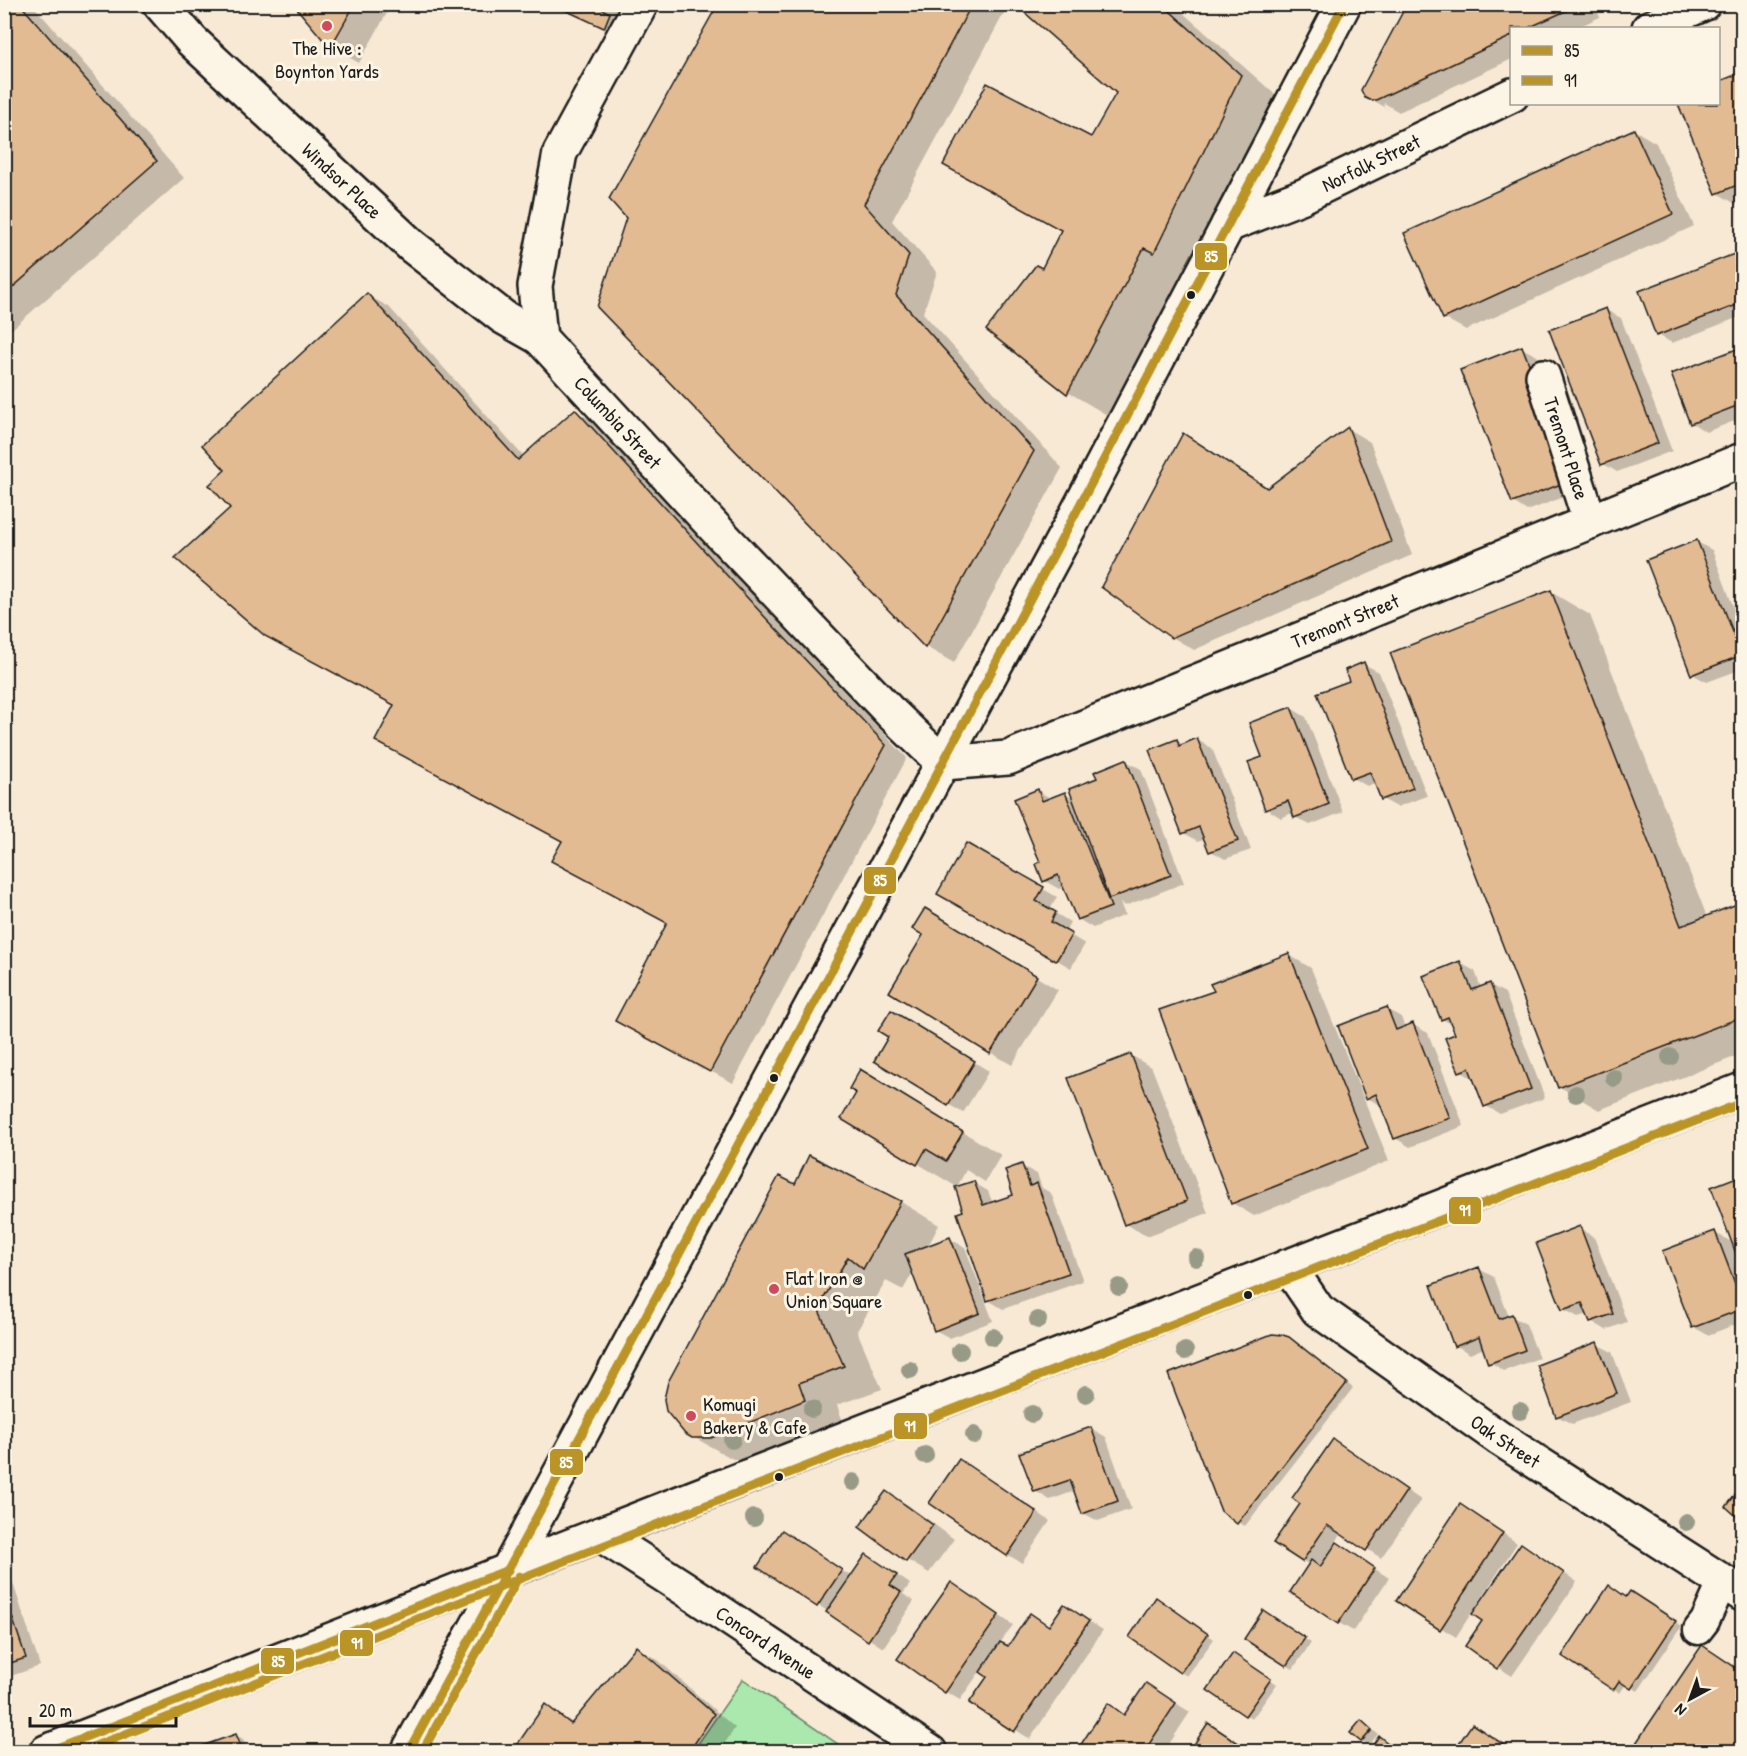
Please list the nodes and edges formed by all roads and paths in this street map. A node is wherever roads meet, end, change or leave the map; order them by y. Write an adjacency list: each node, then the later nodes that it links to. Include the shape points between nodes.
1 (160, 4): 8 (main road, Windsor Place, via 192,41 412,246 503,317)
2 (641, 4): 8 (main road, via 560,153 535,286)
3 (1344, 4): 7 (main road)
4 (1703, 4): 5 (main road)
5 (1650, 27)
6 (1510, 96): 7 (main road, Norfolk Street, via 1303,196)
7 (1228, 225): 12 (main road)
8 (540, 338): 12 (main road, Columbia Street, via 890,712)
9 (1543, 376): 11 (main road, Tremont Place)
10 (1743, 460): 11 (main road, Tremont Street)
11 (1590, 522): 12 (main road, Tremont Street, via 1008,758)
12 (943, 763): 16 (main road)
13 (1743, 1090): 14 (main road)
14 (1288, 1266): 15 (main road); 17 (main road, Oak Street, via 1318,1310 1499,1438)
15 (600, 1534): 16 (main road); 21 (main road, Concord Avenue)
16 (508, 1570): 19 (main road); 20 (main road)
17 (1733, 1588): 18 (lane)
18 (1698, 1630)
19 (46, 1752)
20 (408, 1752)
21 (930, 1752)

